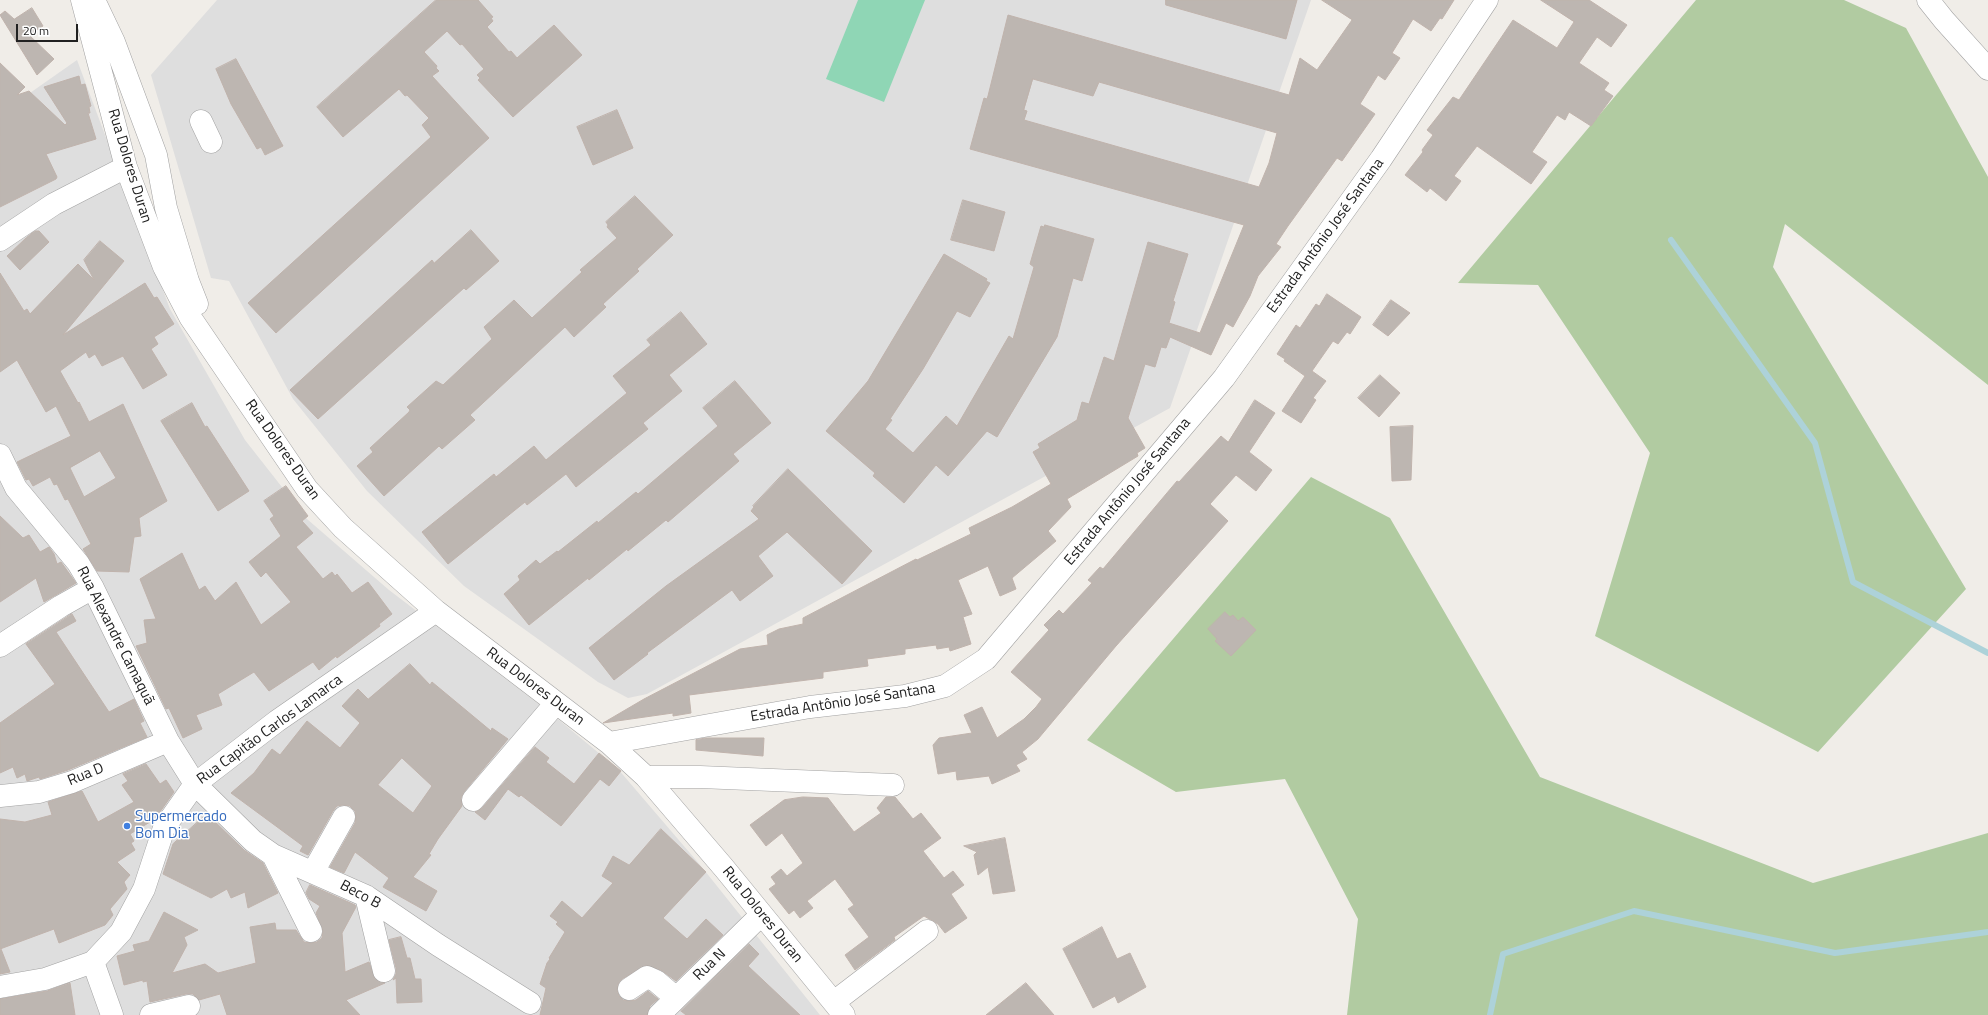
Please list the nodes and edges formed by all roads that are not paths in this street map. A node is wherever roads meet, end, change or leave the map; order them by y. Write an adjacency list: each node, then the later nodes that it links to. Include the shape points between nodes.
1 (82, 0): 10 (street, Rua Dolores Duran)
2 (94, 0): 7 (street, Rua Dolores Duran, via 114,42)
3 (1487, 0): 20 (street, Estrada Antônio José Santana, via 1381,159 1224,378 986,659 945,686 906,696 810,707)
4 (1928, 0): 5 (street)
5 (1988, 68)
6 (201, 121): 8 (street)
7 (152, 142): 9 (street, Rua Dolores Duran); 10 (street, via 133,149)
8 (211, 142)
9 (159, 165): 10 (street, via 139,174); 12 (street, Rua Dolores Duran, via 166,208 188,281)
10 (126, 167): 11 (street, via 54,204); 12 (street, Rua Dolores Duran, via 164,268 190,317)
11 (0, 240)
12 (222, 364): 16 (street, Rua Dolores Duran, via 307,489 343,528)
13 (0, 455): 14 (street, Rua Alexandre Camaquã)
14 (8, 492): 15 (street, Rua Alexandre Camaquã, via 78,563)
15 (93, 588): 17 (street); 19 (street, Rua Alexandre Camaquã)
16 (436, 611): 18 (street, Rua Dolores Duran); 22 (street, Rua Capitão Carlos Lamarca, via 278,721)
17 (0, 646)
18 (556, 703): 20 (street, Rua Dolores Duran); 25 (street)
19 (168, 741): 22 (street, Rua Alexandre Camaquã); 24 (street, Rua D, via 72,782 39,792)
20 (609, 743): 21 (street, Rua Dolores Duran)
21 (646, 777): 23 (street); 30 (street, Rua Dolores Duran)
22 (194, 784): 27 (street, Beco B, via 254,841); 33 (street, Rua Capitão Carlos Lamarca, via 164,828 144,889 121,932)
23 (893, 785)
24 (0, 796)
25 (473, 800)
26 (344, 818): 28 (street)
27 (273, 855): 28 (street, Beco B); 31 (street)
28 (313, 872): 29 (street, Beco B)
29 (366, 896): 34 (street); 38 (street, Beco B, via 438,945)
30 (761, 915): 37 (street, Rua N); 40 (street, Rua Dolores Duran)
31 (311, 931)
32 (927, 931): 40 (street)
33 (93, 962): 35 (street, Rua Capitão Carlos Lamarca, via 45,978); 41 (street)
34 (384, 971)
35 (0, 987)
36 (629, 989): 37 (street, via 647,977 656,981)
37 (676, 998): 43 (street, Rua N)
38 (530, 1002)
39 (189, 1006): 42 (street)
40 (839, 1009)
41 (112, 1015)
42 (150, 1015)
43 (659, 1015)

